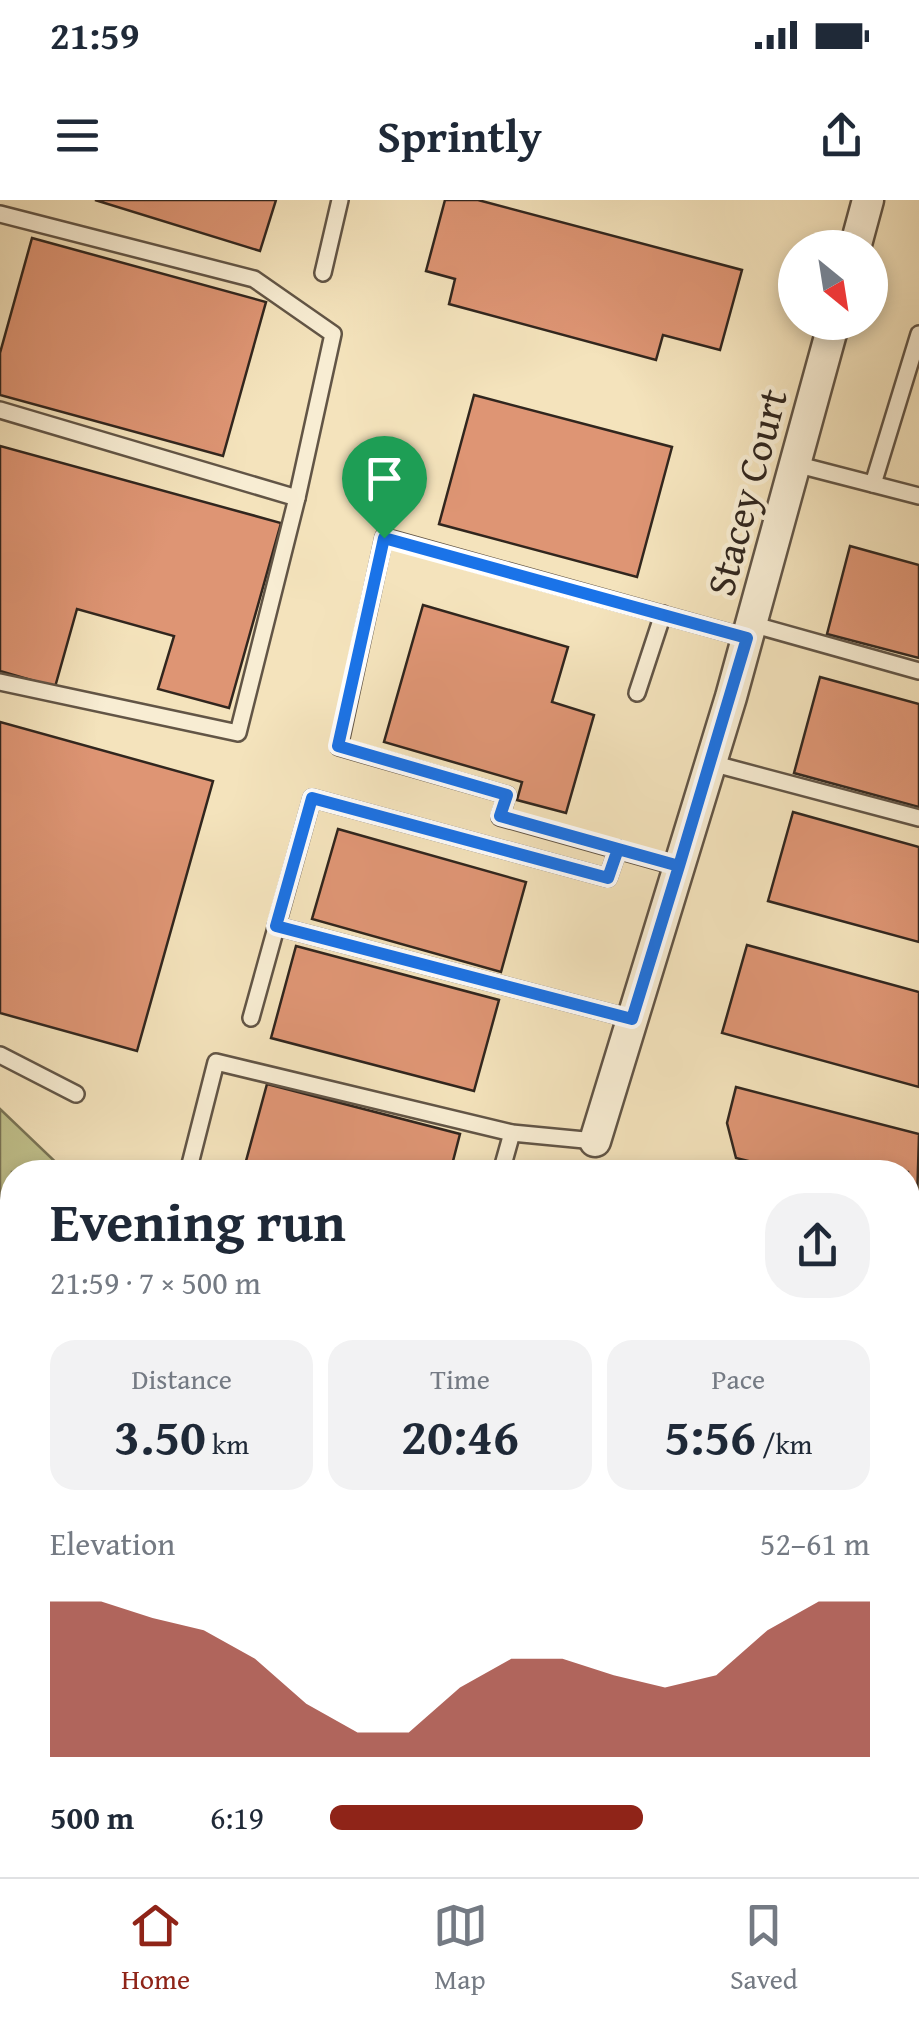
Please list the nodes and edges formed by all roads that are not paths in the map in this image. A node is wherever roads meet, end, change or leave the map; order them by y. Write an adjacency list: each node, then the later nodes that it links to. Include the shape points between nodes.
1 (22, 200): 4 (lane)
2 (340, 200): 6 (lane)
3 (868, 200): 5 (street)
4 (8, 216): 13 (lane, via 254,279 333,334)
5 (860, 230)
6 (322, 273)
7 (919, 334): 11 (lane)
8 (829, 340): 10 (street, Stacey Court)
9 (0, 410): 13 (lane)
10 (795, 464): 11 (lane); 15 (street, Stacey Court)
11 (873, 484): 12 (lane)
12 (919, 496)
13 (296, 498): 17 (lane, via 238,732)
14 (663, 614): 15 (lane); 18 (lane); 21 (lane, via 384,538 338,746 507,795 500,816)
15 (749, 631): 16 (lane); 19 (street, Stacey Court)
16 (919, 671)
17 (0, 682)
18 (637, 693)
19 (711, 763): 20 (lane); 22 (street, Stacey Court)
20 (919, 818)
21 (618, 849): 22 (lane); 23 (lane, via 608,878 312,798)
22 (679, 866): 25 (street, Stacey Court)
23 (276, 926): 24 (lane); 25 (lane)
24 (251, 1018)
25 (632, 1019): 29 (street, Stacey Court)
26 (0, 1055): 27 (lane)
27 (76, 1094)
28 (512, 1133): 29 (lane); 30 (lane, via 216,1062); 31 (lane)
29 (595, 1142)
30 (191, 1160)
31 (505, 1160)

